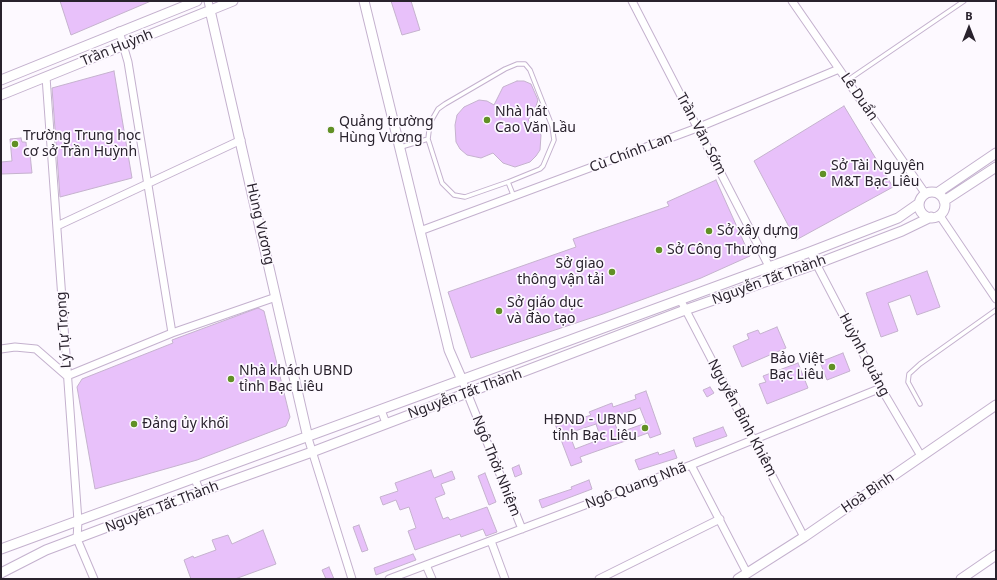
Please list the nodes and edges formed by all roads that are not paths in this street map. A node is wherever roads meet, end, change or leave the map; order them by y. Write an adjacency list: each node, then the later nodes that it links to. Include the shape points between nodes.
1 (197, 1): 8 (street, Trần Huỳnh)
2 (233, 1): 7 (street, Trần Huỳnh)
3 (364, 1): 18 (street)
4 (632, 1): 15 (street, Trần Văn Sớm)
5 (792, 1): 10 (street, Lê Duẩn)
6 (964, 1): 13 (lane)
7 (209, 6): 9 (street, Trần Huỳnh); 17 (street, Hùng Vương)
8 (119, 31): 9 (street); 12 (street, Trần Huỳnh)
9 (124, 45): 11 (street, Trần Huỳnh); 22 (street)
10 (839, 69): 13 (street, Lê Duẩn); 15 (street, Cù Chính Lan)
11 (46, 77): 14 (street, Trần Huỳnh); 29 (street, Lý Tự Trọng)
12 (1, 80)
13 (848, 80): 23 (street, Lê Duẩn)
14 (1, 95)
15 (697, 128): 25 (street, Cù Chính Lan); 33 (street, Trần Văn Sớm)
16 (428, 139): 18 (lane); 21 (lane, via 442,183 454,195 465,197); 21 (lane, via 430,123 438,109 505,69 525,64 530,70 552,126 554,140 540,169)
17 (241, 140): 22 (street); 35 (street, Hùng Vương)
18 (401, 146): 30 (street)
19 (996, 154): 24 (street)
20 (996, 167): 26 (street)
21 (508, 182): 25 (lane)
22 (149, 183): 29 (street); 40 (street)
23 (925, 193): 24 (street); 27 (street, Nguyễn Tất Thành, via 920,197)
24 (937, 193): 26 (street)
25 (514, 196): 30 (street, Cù Chính Lan)
26 (944, 201): 28 (street, via 945,206)
27 (918, 204): 28 (street, via 924,216); 31 (street, Nguyễn Tất Thành, via 898,218)
28 (935, 216): 32 (street, Nguyễn Tất Thành); 37 (street)
29 (57, 226): 44 (street, Lý Tự Trọng)
30 (420, 232): 45 (street, via 449,350)
31 (810, 252): 32 (street, Huỳnh Quảng); 33 (street, Nguyễn Tất Thành)
32 (816, 264): 34 (street, Nguyễn Tất Thành); 46 (street, Huỳnh Quảng)
33 (771, 267): 34 (street, Trần Văn Sớm); 36 (street, Nguyễn Tất Thành)
34 (775, 278): 38 (street, Nguyễn Tất Thành)
35 (276, 297): 40 (street); 52 (street, Hùng Vương)
36 (680, 299): 38 (street, Nguyễn Bỉnh Khiêm); 41 (street, Nguyễn Tất Thành)
37 (996, 299)
38 (685, 310): 43 (street, Nguyễn Tất Thành); 53 (street, Nguyễn Bỉnh Khiêm)
39 (996, 310): 48 (lane, via 920,364 910,374 908,382)
40 (172, 333): 44 (street)
41 (567, 341): 43 (street); 45 (street, Nguyễn Tất Thành)
42 (1, 349): 44 (street, via 36,348)
43 (572, 354): 47 (street, Nguyễn Tất Thành)
44 (67, 376): 60 (street, Lý Tự Trọng)
45 (462, 380): 47 (street, Ngô Thời Nhiệm); 50 (street, Nguyễn Tất Thành)
46 (881, 388): 53 (street, Ngô Quang Nhã); 55 (street, Huỳnh Quảng)
47 (467, 393): 51 (street, Nguyễn Tất Thành); 61 (street, Ngô Thời Nhiệm)
48 (920, 404)
49 (996, 405): 55 (street, Hoà Bình)
50 (382, 410): 51 (street); 52 (street, Nguyễn Tất Thành)
51 (386, 423): 54 (street, Nguyễn Tất Thành)
52 (308, 438): 54 (street); 57 (street, Nguyễn Tất Thành)
53 (753, 439): 56 (street, Ngô Quang Nhã); 62 (street, Nguyễn Bỉnh Khiêm)
54 (312, 452): 58 (street, Nguyễn Tất Thành); 71 (street)
55 (921, 456): 62 (street, Hoà Bình)
56 (691, 465): 59 (street); 61 (street, Ngô Quang Nhã)
57 (195, 479): 58 (street); 60 (street, Nguyễn Tất Thành)
58 (200, 492): 63 (street, Nguyễn Tất Thành)
59 (720, 519): 69 (street); 75 (street)
60 (78, 521): 63 (street, Lý Tự Trọng); 65 (street, Nguyễn Tất Thành)
61 (522, 529): 64 (street, Ngô Quang Nhã)
62 (804, 537): 69 (street, Hoà Bình)
63 (77, 539): 68 (street, Nguyễn Tất Thành, via 46,550); 70 (street, Lý Tự Trọng)
64 (491, 541): 67 (street, Ngô Quang Nhã); 74 (street)
65 (1, 549)
66 (996, 555): 77 (street)
67 (426, 565): 72 (street, Ngô Quang Nhã); 73 (street)
68 (1, 573)
69 (747, 573): 76 (street, Hoà Bình)
70 (94, 579)
71 (352, 579)
72 (389, 579)
73 (432, 579)
74 (505, 579)
75 (599, 579)
76 (738, 579)
77 (961, 579)

